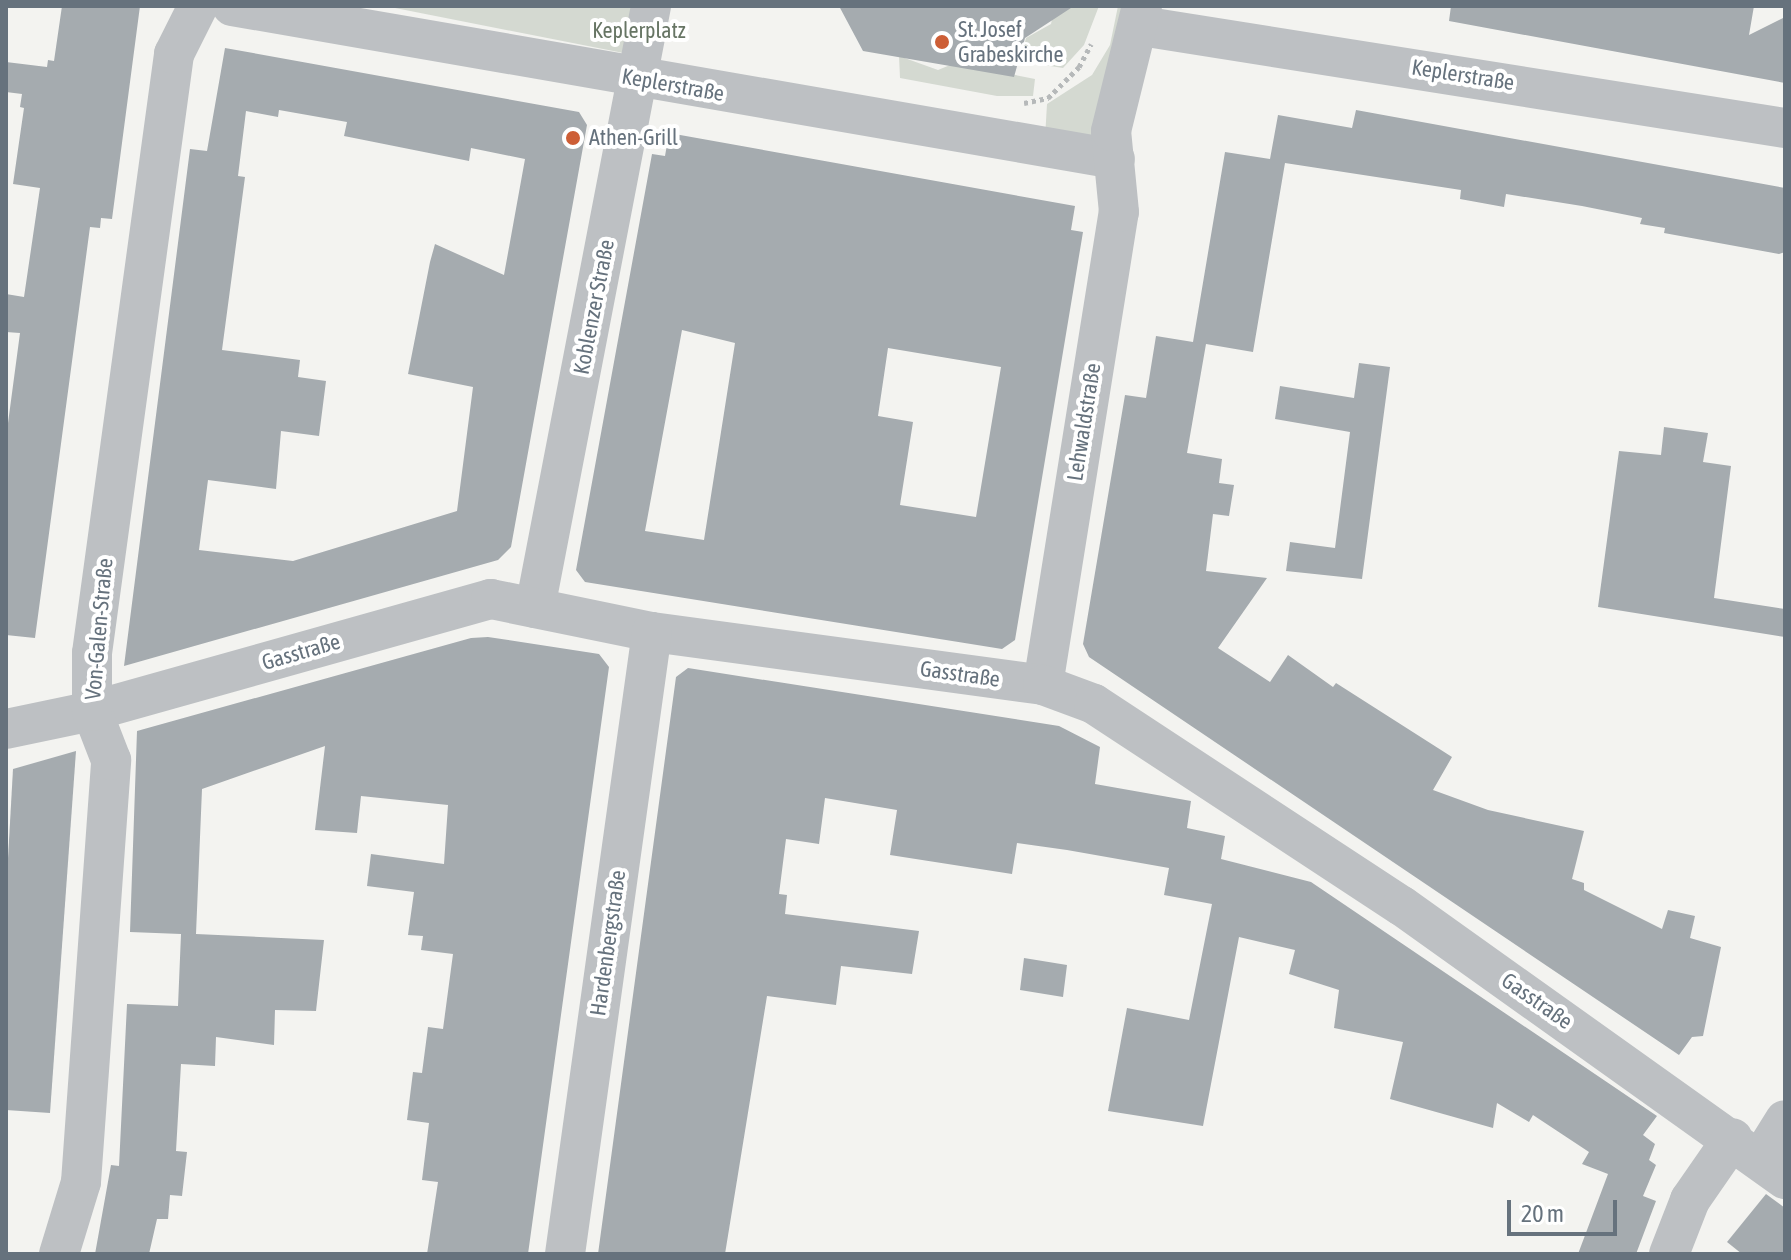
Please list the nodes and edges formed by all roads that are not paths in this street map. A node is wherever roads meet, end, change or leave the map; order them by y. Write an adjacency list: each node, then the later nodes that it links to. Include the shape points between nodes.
1 (198, 6): 11 (street, Von-Galen-Straße, via 174,54 92,653)
2 (232, 6): 5 (street, Keplerstraße)
3 (651, 6): 5 (street, Koblenzer Straße)
4 (1153, 16): 6 (street, Keplerstraße); 7 (street, via 1134,145)
5 (639, 80): 7 (street, Keplerstraße); 8 (street, Koblenzer Straße)
6 (1785, 128)
7 (1115, 159): 10 (street, Lehwaldstraße, via 1119,212)
8 (535, 608): 9 (street, Gasstraße); 11 (street, Gasstraße, via 491,599)
9 (652, 632): 10 (street, Gasstraße); 16 (street, Hardenbergstraße)
10 (1043, 685): 14 (street, Gasstraße, via 1094,704 1338,864)
11 (92, 711): 12 (street, Gasstraße); 15 (street, Von-Galen-Straße, via 111,760 81,1182)
12 (6, 729)
13 (1785, 1120): 14 (street)
14 (1759, 1159): 17 (street, via 1690,1200)
15 (59, 1254)
16 (565, 1254)
17 (1669, 1254)

